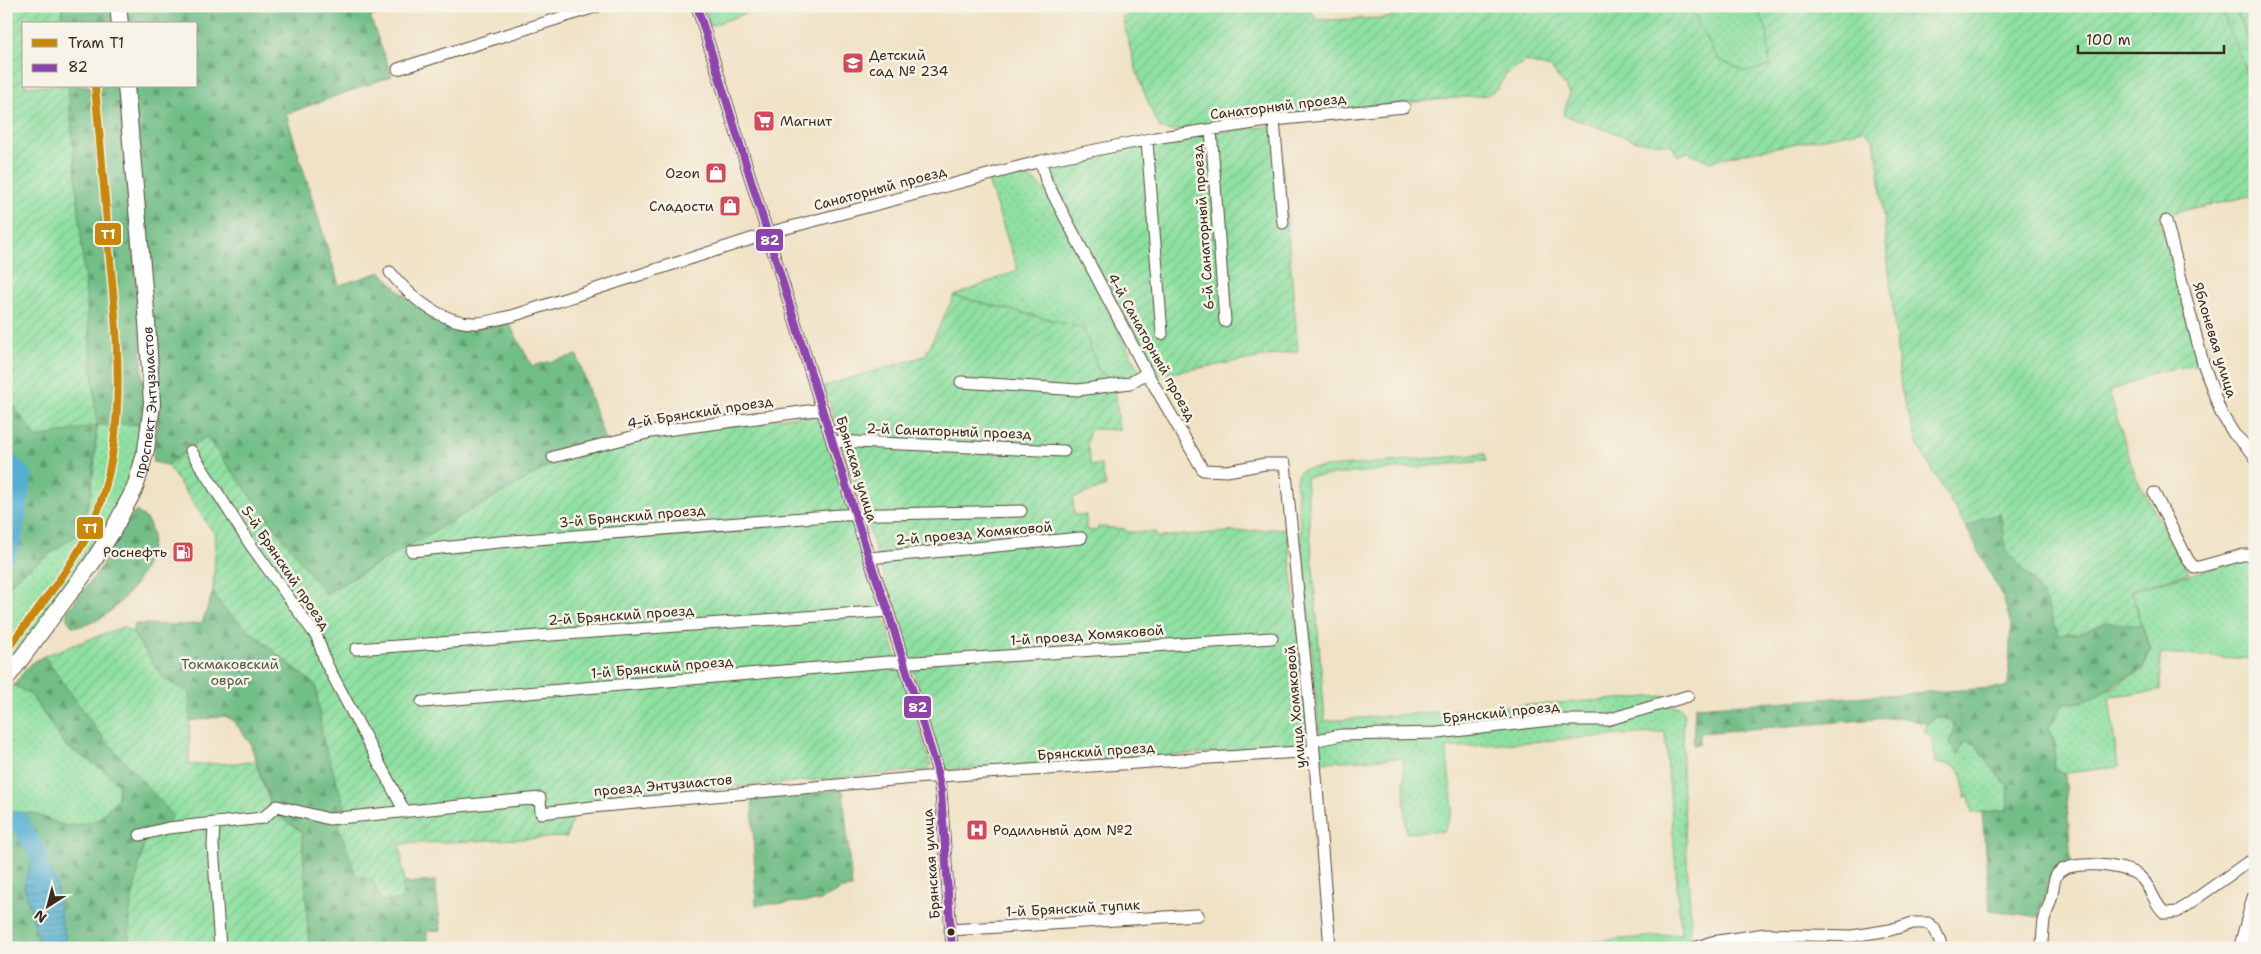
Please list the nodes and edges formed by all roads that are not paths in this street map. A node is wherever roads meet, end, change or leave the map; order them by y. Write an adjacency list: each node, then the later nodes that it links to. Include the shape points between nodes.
1 (118, 6): 4 (street)
2 (598, 6): 5 (street)
3 (697, 6): 14 (street, Брянская улица)
4 (120, 22)
5 (398, 69)
6 (126, 88): 38 (street, проспект Энтузиастов, via 152,404 146,450 134,488 112,532)
7 (1404, 107): 8 (street, Санаторный проезд)
8 (1274, 120): 9 (street, Санаторный проезд); 13 (street)
9 (1211, 130): 10 (street, Санаторный проезд); 16 (street, 6-й Санаторный проезд)
10 (1147, 141): 11 (street, Санаторный проезд); 17 (street)
11 (1041, 162): 14 (street, Санаторный проезд); 18 (street, 4-й Санаторный проезд, via 1046,181)
12 (2166, 221): 25 (street, Яблоневая улица, via 2203,363 2221,413)
13 (1283, 223)
14 (768, 234): 15 (street, Санаторный проезд, via 512,316 477,323 458,322 441,315 421,302); 20 (street, Брянская улица)
15 (390, 272)
16 (1225, 322)
17 (1162, 334)
18 (1147, 373): 19 (street, via 1130,383 1078,390); 26 (street, 4-й Санаторный проезд, via 1203,470 1227,471)
19 (961, 382)
20 (823, 410): 21 (street, Брянская улица); 24 (street, 4-й Брянский проезд, via 651,432)
21 (832, 442): 23 (street, 2-й Санаторный проезд); 29 (street, Брянская улица)
22 (191, 451): 43 (street, 5-й Брянский проезд, via 250,544 317,637 326,663)
23 (1064, 451)
24 (554, 457)
25 (2255, 458)
26 (1286, 464): 41 (street, улица Хомяковой)
27 (2154, 494): 32 (street, via 2195,568 2242,555)
28 (1021, 512): 29 (street, 3-й Брянский проезд)
29 (856, 515): 31 (street, 3-й Брянский проезд, via 675,527); 33 (street, Брянская улица)
30 (1081, 538): 33 (street, 2-й проезд Хомяковой)
31 (412, 551)
32 (2255, 555)
33 (869, 558): 34 (street, Брянская улица)
34 (888, 611): 36 (street, 2-й Брянский проезд); 37 (street, Брянская улица)
35 (1272, 638): 37 (street, 1-й проезд Хомяковой)
36 (356, 648)
37 (904, 662): 40 (street, 1-й Брянский проезд); 42 (street, Брянская улица)
38 (6, 679)
39 (1688, 696): 41 (street, Брянский проезд, via 1607,720 1550,720 1438,733 1341,735)
40 (422, 702)
41 (1314, 746): 42 (street, Брянский проезд); 52 (street, улица Хомяковой)
42 (939, 777): 43 (street, проезд Энтузиастов, via 541,813 540,798); 49 (street, Брянская улица)
43 (404, 812): 44 (street, via 329,819 277,806 263,818)
44 (214, 824): 45 (street, via 168,828); 50 (street)
45 (140, 835)
46 (2255, 864): 55 (street, via 2248,862 2177,912 2165,913 2158,908 2150,889 2139,876 2125,868 2099,864 2063,869 2056,874 2044,920)
47 (2255, 899): 56 (street)
48 (1198, 916): 49 (street, 1-й Брянский тупик)
49 (950, 930): 51 (street, Брянская улица)
50 (220, 948)
51 (952, 948)
52 (1330, 948)
53 (1696, 948): 54 (street, via 1712,942 1765,934 1852,936 1928,923 1934,928)
54 (1940, 948)
55 (2042, 948)
56 (2242, 948)

